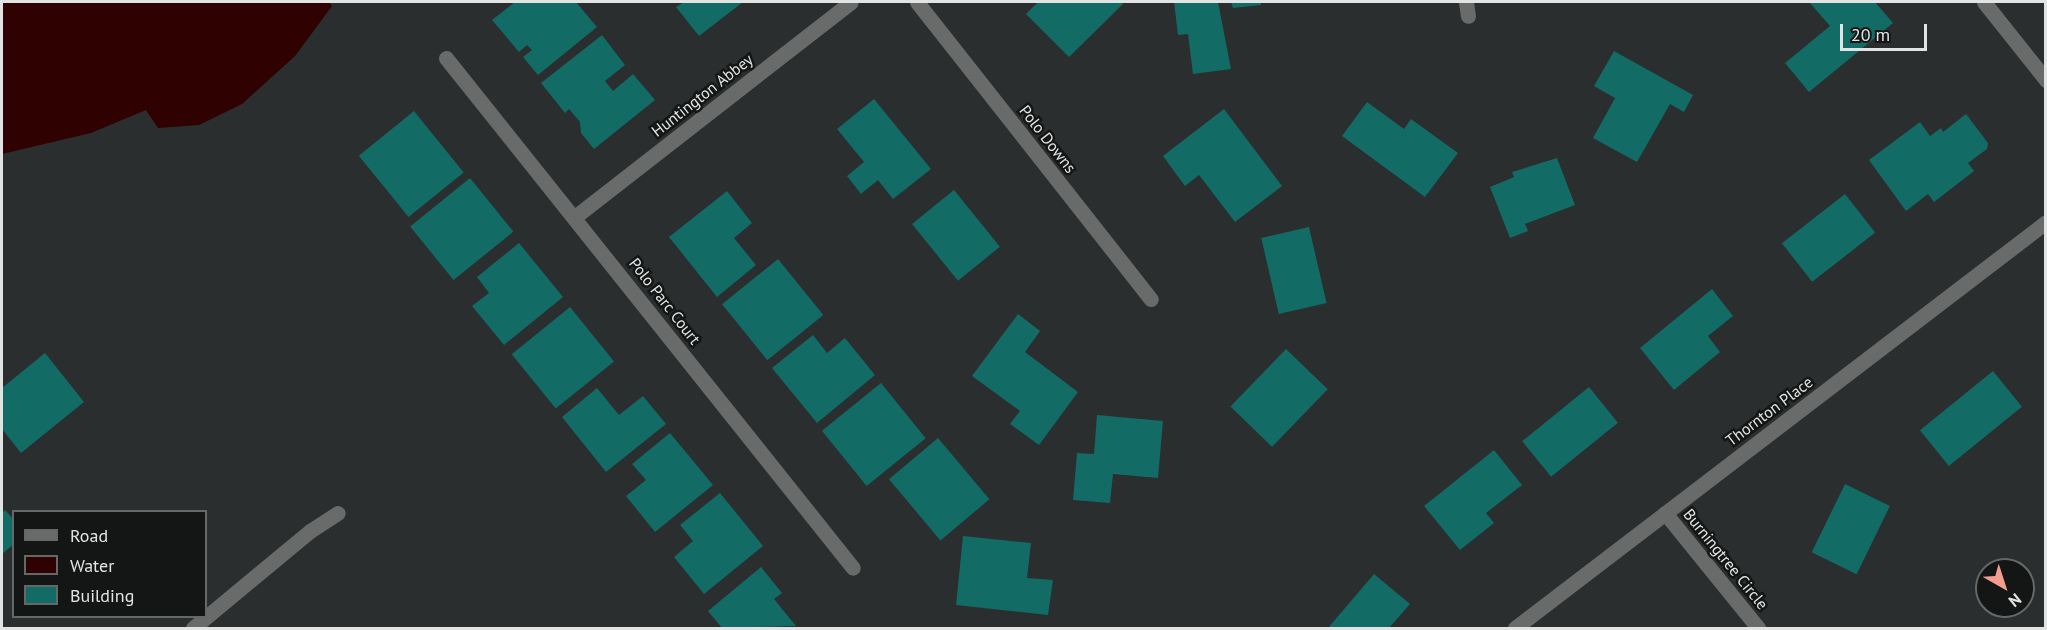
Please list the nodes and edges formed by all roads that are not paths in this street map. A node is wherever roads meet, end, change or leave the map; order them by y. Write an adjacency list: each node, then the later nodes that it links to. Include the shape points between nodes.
1 (851, 2): 6 (street, Huntington Abbey)
2 (916, 2): 8 (street, Polo Downs)
3 (1983, 2): 5 (street)
4 (446, 58): 6 (street, Polo Parc Court)
5 (2046, 80)
6 (576, 216): 11 (street, Polo Parc Court)
7 (2046, 222): 10 (street, Thornton Place)
8 (1151, 299)
9 (338, 513): 12 (street)
10 (1665, 513): 15 (street, Thornton Place); 16 (street, Burningtree Circle)
11 (853, 568)
12 (207, 616)
13 (205, 618): 14 (street)
14 (193, 628)
15 (1515, 628)
16 (1758, 628)

